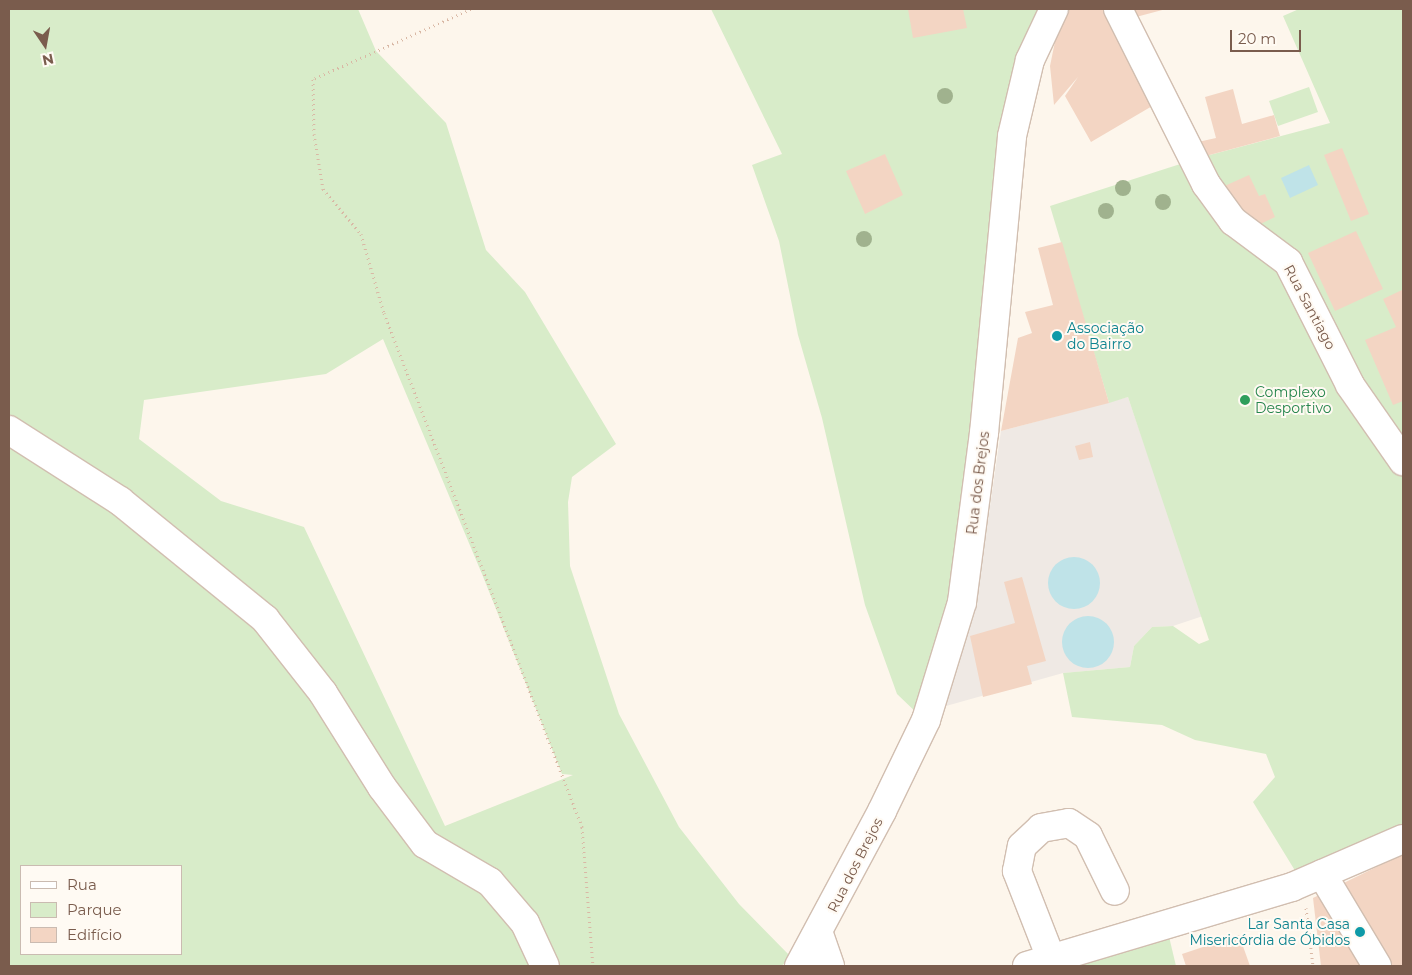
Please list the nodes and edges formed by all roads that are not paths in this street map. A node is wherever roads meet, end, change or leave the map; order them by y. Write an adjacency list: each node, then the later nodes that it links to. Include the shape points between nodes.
1 (1054, 9): 8 (street, Rua dos Brejos, via 1030,60 1012,136 984,433 962,602 926,720)
2 (1118, 9): 4 (street, Rua Santiago, via 1206,184 1233,221 1288,262 1350,385)
3 (9, 430): 10 (street, via 120,502 264,619 323,693 382,786 425,844 490,882 526,923)
4 (1403, 461)
5 (1403, 839): 6 (street)
6 (1312, 878): 9 (street); 14 (street)
7 (1115, 891): 9 (street, via 1088,836 1069,823 1041,828 1022,846 1017,871)
8 (819, 934): 11 (street, Rua dos Brejos); 12 (street)
9 (1053, 962): 13 (street)
10 (545, 966)
11 (799, 966)
12 (830, 966)
13 (1027, 966)
14 (1377, 966)

